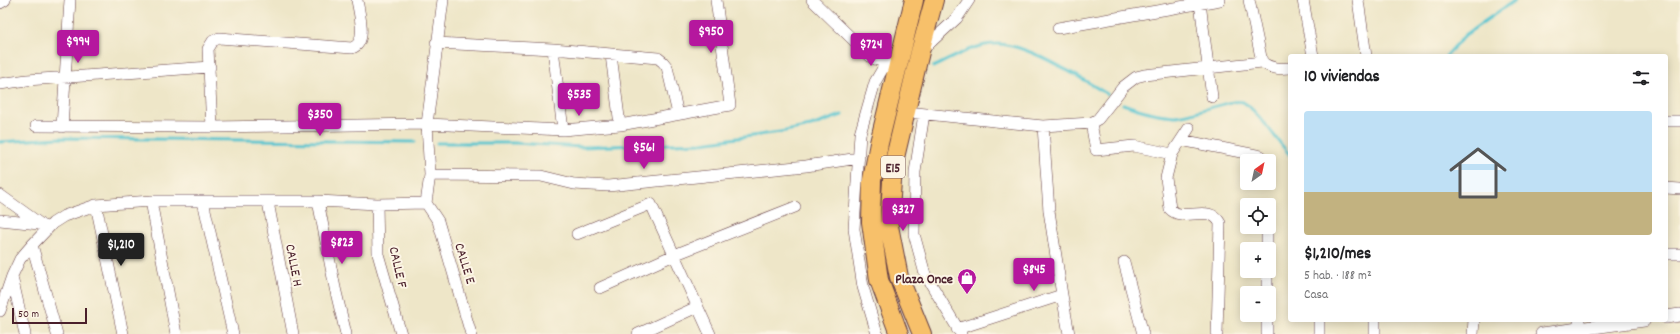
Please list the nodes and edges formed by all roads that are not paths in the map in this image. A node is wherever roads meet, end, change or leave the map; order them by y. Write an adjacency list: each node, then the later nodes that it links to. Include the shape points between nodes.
1 (5, 0): 14 (street)
2 (70, 0): 28 (street)
3 (357, 0): 25 (street, via 362,37 355,47 349,49 218,38 208,49)
4 (443, 0): 17 (street)
5 (716, 0): 32 (street, via 730,105)
6 (812, 0): 24 (street, via 872,58)
7 (914, 0): 24 (highway, E15)
8 (934, 0): 19 (highway, E15)
9 (969, 0): 19 (street, via 957,18)
10 (1220, 0): 15 (street)
11 (1249, 0): 23 (street)
12 (1303, 0): 20 (street)
13 (1358, 0): 21 (street)
14 (0, 3)
15 (1200, 3): 16 (street); 26 (street)
16 (1058, 28)
17 (436, 43): 18 (street); 36 (street)
18 (553, 49): 22 (street); 43 (street)
19 (920, 52): 24 (street); 31 (highway, E15)
20 (1313, 54)
21 (1366, 54)
22 (611, 55): 32 (street, via 658,58 663,62 667,67); 37 (street)
23 (1262, 62): 26 (street); 27 (street, via 1277,69)
24 (892, 64): 47 (street, via 875,82 860,134); 94 (highway, E15, via 873,173 871,222 879,280)
25 (210, 67): 28 (street); 41 (street)
26 (1209, 68): 30 (street); 35 (street, via 1136,77 1123,87 1098,119)
27 (1288, 68)
28 (65, 77): 29 (street); 40 (street)
29 (0, 84)
30 (1212, 97)
31 (915, 113): 39 (street); 81 (street, via 914,234 925,274); 95 (highway, E15, via 893,166 889,226 899,277)
32 (678, 114): 37 (street)
33 (1668, 121): 34 (street)
34 (1680, 121)
35 (1091, 123): 39 (street); 45 (street, via 1096,150 1134,146)
36 (427, 124): 41 (street); 43 (street); 48 (street)
37 (620, 125): 43 (street)
38 (36, 126): 40 (street)
39 (1043, 126): 70 (street, via 1049,211)
40 (62, 127): 41 (street)
41 (212, 127)
42 (1189, 128): 44 (street)
43 (563, 130)
44 (1181, 140): 45 (street); 46 (street)
45 (1172, 154): 98 (street, via 1166,178 1170,208 1177,214 1211,214 1217,217 1220,223)
46 (1251, 154)
47 (859, 158): 48 (street, via 806,166 608,186 574,184 541,176); 93 (street, via 854,229 863,287)
48 (430, 175): 56 (street)
49 (1668, 188): 50 (street)
50 (1680, 188)
51 (0, 195): 61 (street)
52 (151, 201): 53 (street); 58 (street); 85 (street)
53 (203, 201): 55 (street); 86 (street)
54 (318, 201): 55 (street); 57 (street); 88 (street)
55 (268, 202): 87 (street, CALLE H)
56 (426, 203): 57 (street); 90 (street, CALLE E, via 438,221)
57 (377, 204): 89 (street, CALLE F, via 378,254)
58 (96, 205): 61 (street); 84 (street)
59 (795, 207): 66 (street)
60 (0, 220): 61 (street)
61 (44, 226): 63 (street)
62 (577, 234): 66 (street, via 651,204)
63 (32, 246): 68 (street, via 20,259); 83 (street)
64 (1668, 254): 65 (street)
65 (1680, 254)
66 (674, 255): 69 (street); 71 (street)
67 (1124, 262): 97 (street)
68 (12, 276): 72 (street); 82 (street)
69 (600, 288)
70 (1062, 295): 81 (street); 96 (street)
71 (697, 307): 91 (street); 92 (street)
72 (0, 312)
73 (1680, 315): 74 (street)
74 (1668, 317)
75 (1267, 322): 99 (street)
76 (1319, 322): 100 (street)
77 (1375, 322): 101 (street)
78 (1474, 322): 102 (street)
79 (1628, 322): 80 (street)
80 (1579, 328): 103 (street)
81 (959, 331)
82 (24, 334)
83 (57, 334)
84 (123, 334)
85 (176, 334)
86 (233, 334)
87 (293, 334)
88 (346, 334)
89 (402, 334)
90 (471, 334)
91 (638, 334)
92 (710, 334)
93 (877, 334)
94 (899, 334)
95 (922, 334)
96 (1069, 334)
97 (1143, 334)
98 (1217, 334)
99 (1267, 334)
100 (1319, 334)
101 (1375, 334)
102 (1473, 334)
103 (1542, 334)

